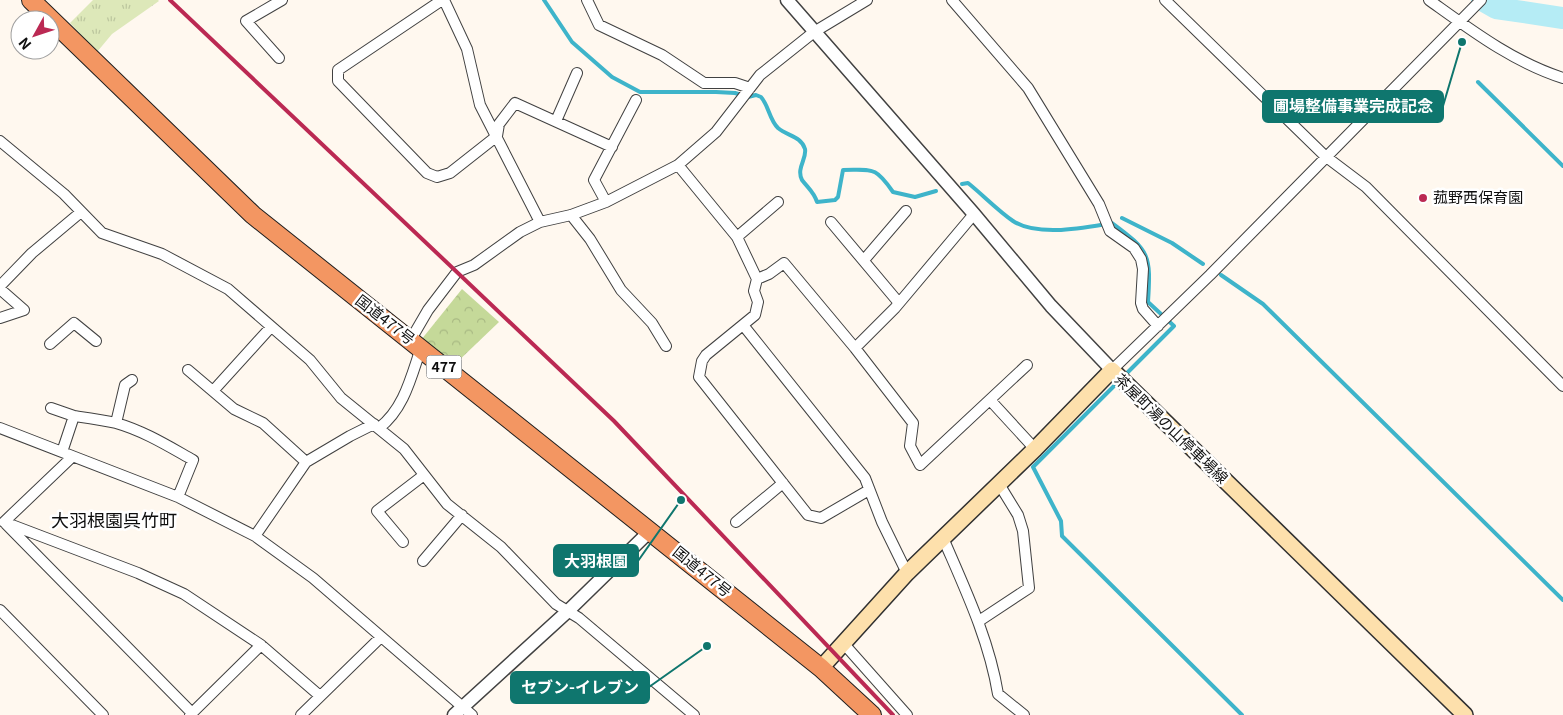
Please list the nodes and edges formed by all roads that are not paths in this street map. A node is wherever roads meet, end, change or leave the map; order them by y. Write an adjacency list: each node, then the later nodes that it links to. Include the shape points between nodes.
1 (31, 0): 43 (highway, 国道477号 / 477, via 253,215)
2 (282, 0): 13 (street, via 246,21)
3 (443, 0): 19 (street, via 467,49 480,104); 19 (street, via 338,70 338,81 416,163 437,177 450,173)
4 (588, 0): 16 (street, via 599,25 662,55 704,83 735,83)
5 (787, 0): 12 (street)
6 (867, 0): 12 (street)
7 (952, 0): 39 (street, via 1028,88 1099,204 1110,230 1134,248 1141,259 1144,269 1141,303)
8 (1165, 0): 22 (street)
9 (1429, 0): 11 (street)
10 (1481, 0): 11 (street)
11 (1457, 22): 15 (street, via 1503,51); 22 (street, via 1435,49)
12 (814, 32): 16 (street, via 760,75); 28 (street)
13 (279, 58)
14 (577, 73): 18 (street)
15 (1563, 78)
16 (748, 89): 23 (street, via 716,132)
17 (636, 100): 21 (street)
18 (556, 121): 19 (street, via 515,103 499,124); 21 (street)
19 (496, 136): 30 (street)
20 (1, 145): 27 (street, via 64,194)
21 (612, 147): 24 (street, via 594,180)
22 (1325, 156): 39 (street); 50 (street, via 1366,187)
23 (678, 165): 24 (street); 32 (street)
24 (606, 202): 29 (street)
25 (778, 202): 32 (street)
26 (906, 211): 33 (street)
27 (81, 212): 35 (street, via 32,253); 40 (street, via 102,233 162,254 219,284)
28 (974, 214): 36 (street); 48 (street, via 1051,306)
29 (571, 215): 30 (street); 44 (street, via 621,290 652,323)
30 (540, 222): 43 (street, via 520,232 474,265 457,272 428,310)
31 (831, 222): 33 (street)
32 (737, 237): 34 (street)
33 (864, 260): 36 (street)
34 (757, 279): 38 (street, via 755,315); 45 (street, via 784,263)
35 (0, 288): 37 (street, via 24,310)
36 (899, 303): 45 (street)
37 (0, 318)
38 (743, 325): 63 (street, via 706,354 699,377); 65 (street, via 865,478)
39 (1159, 326): 48 (street)
40 (271, 327): 51 (street); 56 (street, via 310,360 342,398)
41 (96, 341): 42 (street, via 74,323)
42 (50, 344)
43 (415, 344): 56 (street, via 410,382 396,412); 70 (highway, 国道477号 / 477)
44 (666, 346)
45 (855, 348): 52 (street, via 913,423 910,446 920,465)
46 (1027, 365): 52 (street)
47 (188, 370): 51 (street)
48 (1113, 372): 58 (main road, 茶屋町湯の山停車場線); 92 (main road, 茶屋町湯の山停車場線)
49 (132, 380): 55 (street, via 125,385)
50 (1563, 386)
51 (213, 391): 61 (street, via 234,408 263,423)
52 (990, 400): 58 (street)
53 (51, 408): 54 (street)
54 (74, 416): 55 (street); 59 (street)
55 (116, 423): 66 (street, via 156,438 193,460)
56 (377, 426): 61 (street, via 350,436); 62 (street, via 404,449)
57 (0, 428): 59 (street)
58 (1035, 449): 64 (main road, 茶屋町湯の山停車場線)
59 (62, 452): 60 (street)
60 (72, 457): 66 (street); 69 (street)
61 (306, 462): 71 (street)
62 (424, 475): 67 (street, via 447,504); 73 (street, via 377,511)
63 (784, 483): 65 (street, via 808,515 822,518); 68 (street)
64 (999, 484): 72 (main road, 茶屋町湯の山停車場線); 78 (street, via 1018,514 1023,531 1029,588)
65 (869, 490): 75 (street)
66 (178, 497): 71 (street)
67 (462, 515): 74 (street); 77 (street, via 501,547 556,604)
68 (736, 522)
69 (2, 524): 81 (street, via 138,573 184,594); 85 (street)
70 (650, 531): 77 (street); 82 (highway, 国道477号 / 477)
71 (255, 536): 79 (street, via 313,578)
72 (943, 538): 75 (main road, 茶屋町湯の山停車場線); 78 (street)
73 (403, 542)
74 (423, 561)
75 (907, 572): 80 (main road, 茶屋町湯の山停車場線)
76 (0, 610): 86 (street)
77 (568, 611): 84 (street); 88 (street)
78 (979, 621): 91 (street, via 993,661 998,694)
79 (381, 637): 83 (street); 84 (street)
80 (844, 644): 82 (main road, 茶屋町湯の山停車場線); 90 (street)
81 (260, 645): 83 (street); 85 (street)
82 (821, 668): 89 (highway, 国道477号 / 477)
83 (320, 696): 87 (street)
84 (463, 712)
85 (191, 714)
86 (103, 715)
87 (300, 715)
88 (694, 715)
89 (872, 715)
90 (907, 715)
91 (1024, 715)
92 (1465, 715)

